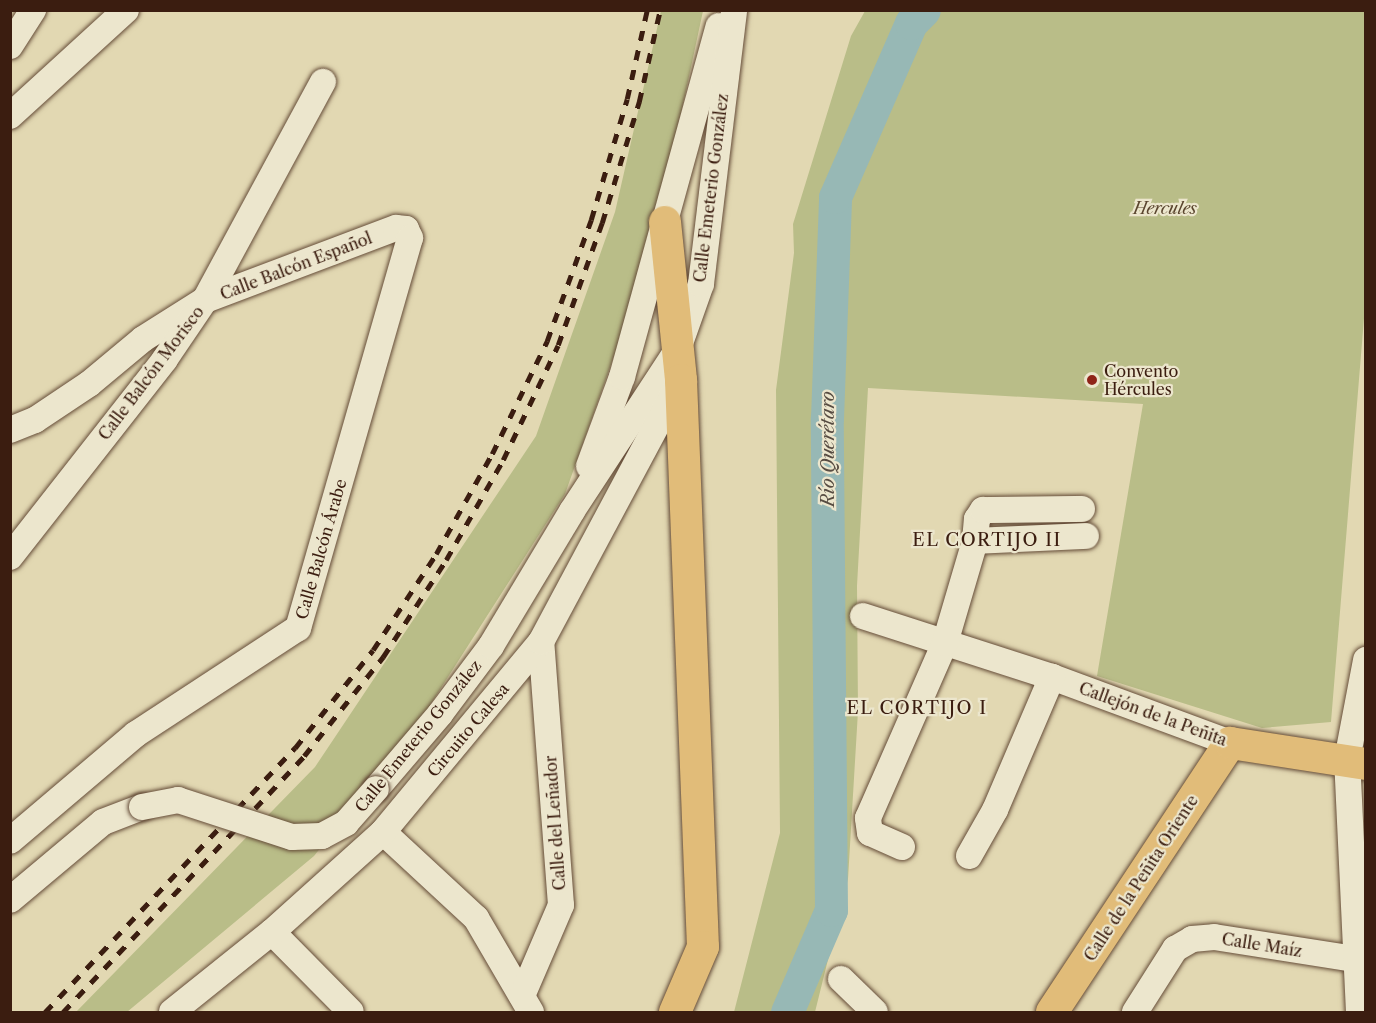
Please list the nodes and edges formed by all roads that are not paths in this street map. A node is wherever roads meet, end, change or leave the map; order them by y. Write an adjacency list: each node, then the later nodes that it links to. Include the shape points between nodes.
1 (33, 10): 5 (street)
2 (126, 10): 7 (street)
3 (723, 10): 8 (street, Calle Emeterio González)
4 (734, 10): 9 (street, Calle Emeterio González)
5 (10, 46)
6 (323, 82): 12 (street, Calle Balcón Morisco)
7 (10, 116)
8 (677, 176): 9 (street, via 698,173); 10 (street, Calle Emeterio González)
9 (711, 185): 13 (street, Calle Emeterio González, via 701,284)
10 (665, 222): 13 (main road); 17 (street, Calle Emeterio González, via 622,377)
11 (406, 229): 12 (street, Calle Balcón Español, via 396,228); 29 (street, Calle Balcón Árabe, via 410,238 298,628 136,734)
12 (205, 300): 15 (street, Calle Balcón Español, via 142,339 89,384 35,420); 20 (street, Calle Balcón Morisco, via 165,359)
13 (678, 349): 14 (main road); 17 (street, Calle Emeterio González)
14 (681, 380): 22 (street, Circuito Calesa); 39 (main road, via 703,947)
15 (10, 430)
16 (1082, 509): 19 (street, via 983,510 977,519)
17 (572, 511): 32 (street, Calle Emeterio González, bridge, via 490,646 440,714 346,823 322,836 292,837 178,800 142,807 102,822)
18 (1086, 536): 19 (street)
19 (975, 542): 23 (street)
20 (10, 557)
21 (863, 616): 23 (street, Callejón de la Peñita)
22 (541, 642): 28 (street, Circuito Calesa); 36 (street, Calle del Leñador, via 561,905)
23 (945, 643): 25 (street, Callejón de la Peñita); 30 (street, via 866,827 870,833)
24 (1365, 660): 27 (street)
25 (1052, 677): 26 (street, Callejón de la Peñita); 31 (street, via 995,810)
26 (1230, 743): 27 (main road, Callejón de la Peñita); 41 (main road, Calle de la Peñita Oriente)
27 (1356, 762): 34 (street)
28 (383, 832): 33 (street, Circuito Calesa); 36 (street, via 476,918)
29 (10, 841)
30 (902, 847)
31 (969, 856)
32 (10, 900)
33 (272, 932): 37 (street, Circuito Calesa); 38 (street)
34 (1355, 959): 42 (street, Calle Maíz, via 1214,937 1192,939 1175,949); 43 (street)
35 (841, 979): 40 (street)
36 (527, 1004)
37 (172, 1012)
38 (351, 1012)
39 (675, 1012)
40 (875, 1012)
41 (1052, 1012)
42 (1135, 1012)
43 (1359, 1012)

